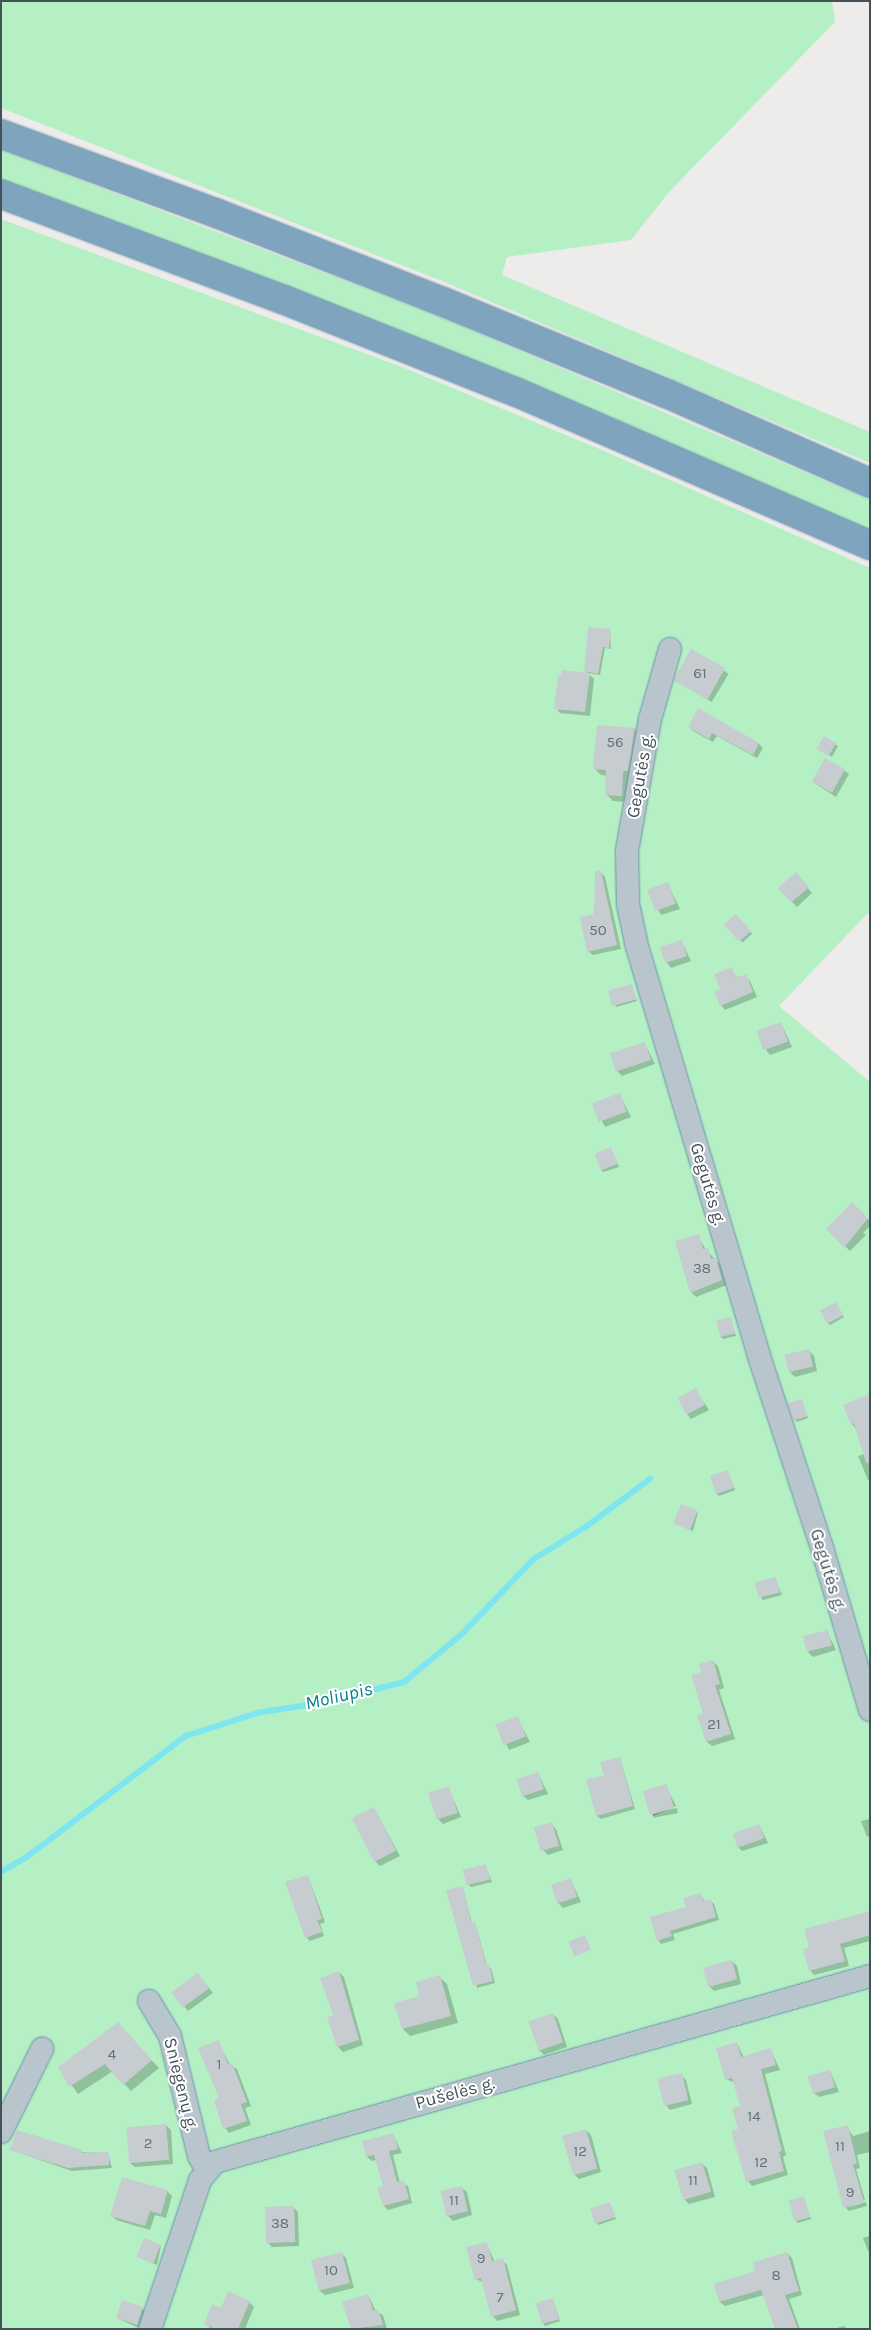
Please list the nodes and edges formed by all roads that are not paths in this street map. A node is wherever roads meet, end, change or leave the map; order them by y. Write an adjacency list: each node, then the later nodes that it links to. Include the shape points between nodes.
1 (1, 134): 3 (highway, via 216,212 441,300 668,394)
2 (1, 194): 4 (highway, via 516,392)
3 (870, 483)
4 (870, 545)
5 (670, 649): 6 (street, Gegutės g., via 650,719 627,851 628,904 636,943 756,1344)
6 (870, 1710)
7 (870, 1976): 11 (street, Pušelės g., via 242,2152 215,2162)
8 (150, 2001): 11 (street, Sniegenų g., via 170,2036 198,2156)
9 (42, 2049): 10 (street)
10 (1, 2132)
11 (207, 2170): 12 (street, via 193,2197)
12 (150, 2329)

